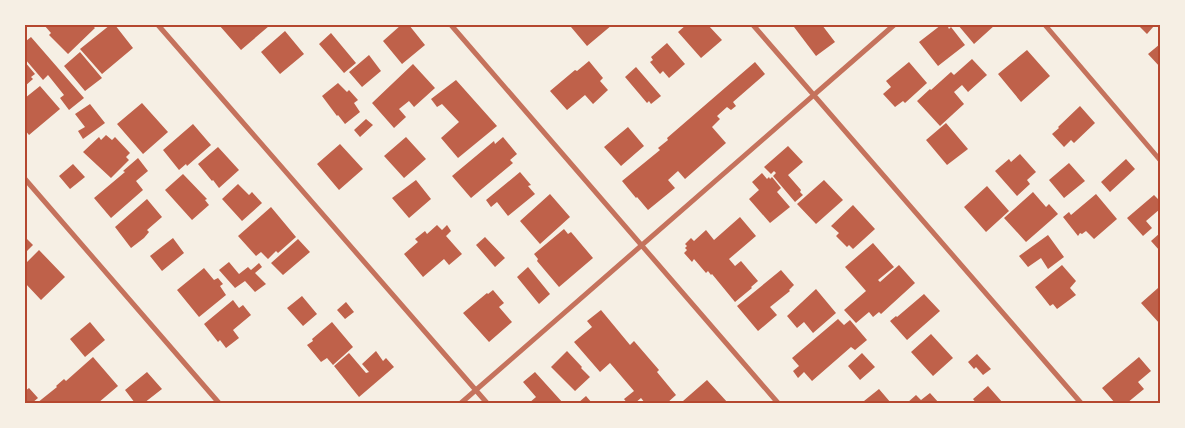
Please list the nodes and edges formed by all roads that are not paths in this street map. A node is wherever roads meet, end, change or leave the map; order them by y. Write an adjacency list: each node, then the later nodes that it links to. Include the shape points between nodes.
1 (158, 25): 10 (street)
2 (451, 25): 9 (street)
3 (754, 25): 6 (street)
4 (894, 25): 6 (street)
5 (1044, 25): 7 (street)
6 (814, 95): 9 (street); 15 (street)
7 (1160, 160)
8 (25, 179): 11 (street)
9 (642, 245): 10 (street); 14 (street)
10 (476, 390): 12 (street); 13 (street)
11 (219, 403)
12 (461, 403)
13 (487, 403)
14 (778, 403)
15 (1080, 403)

